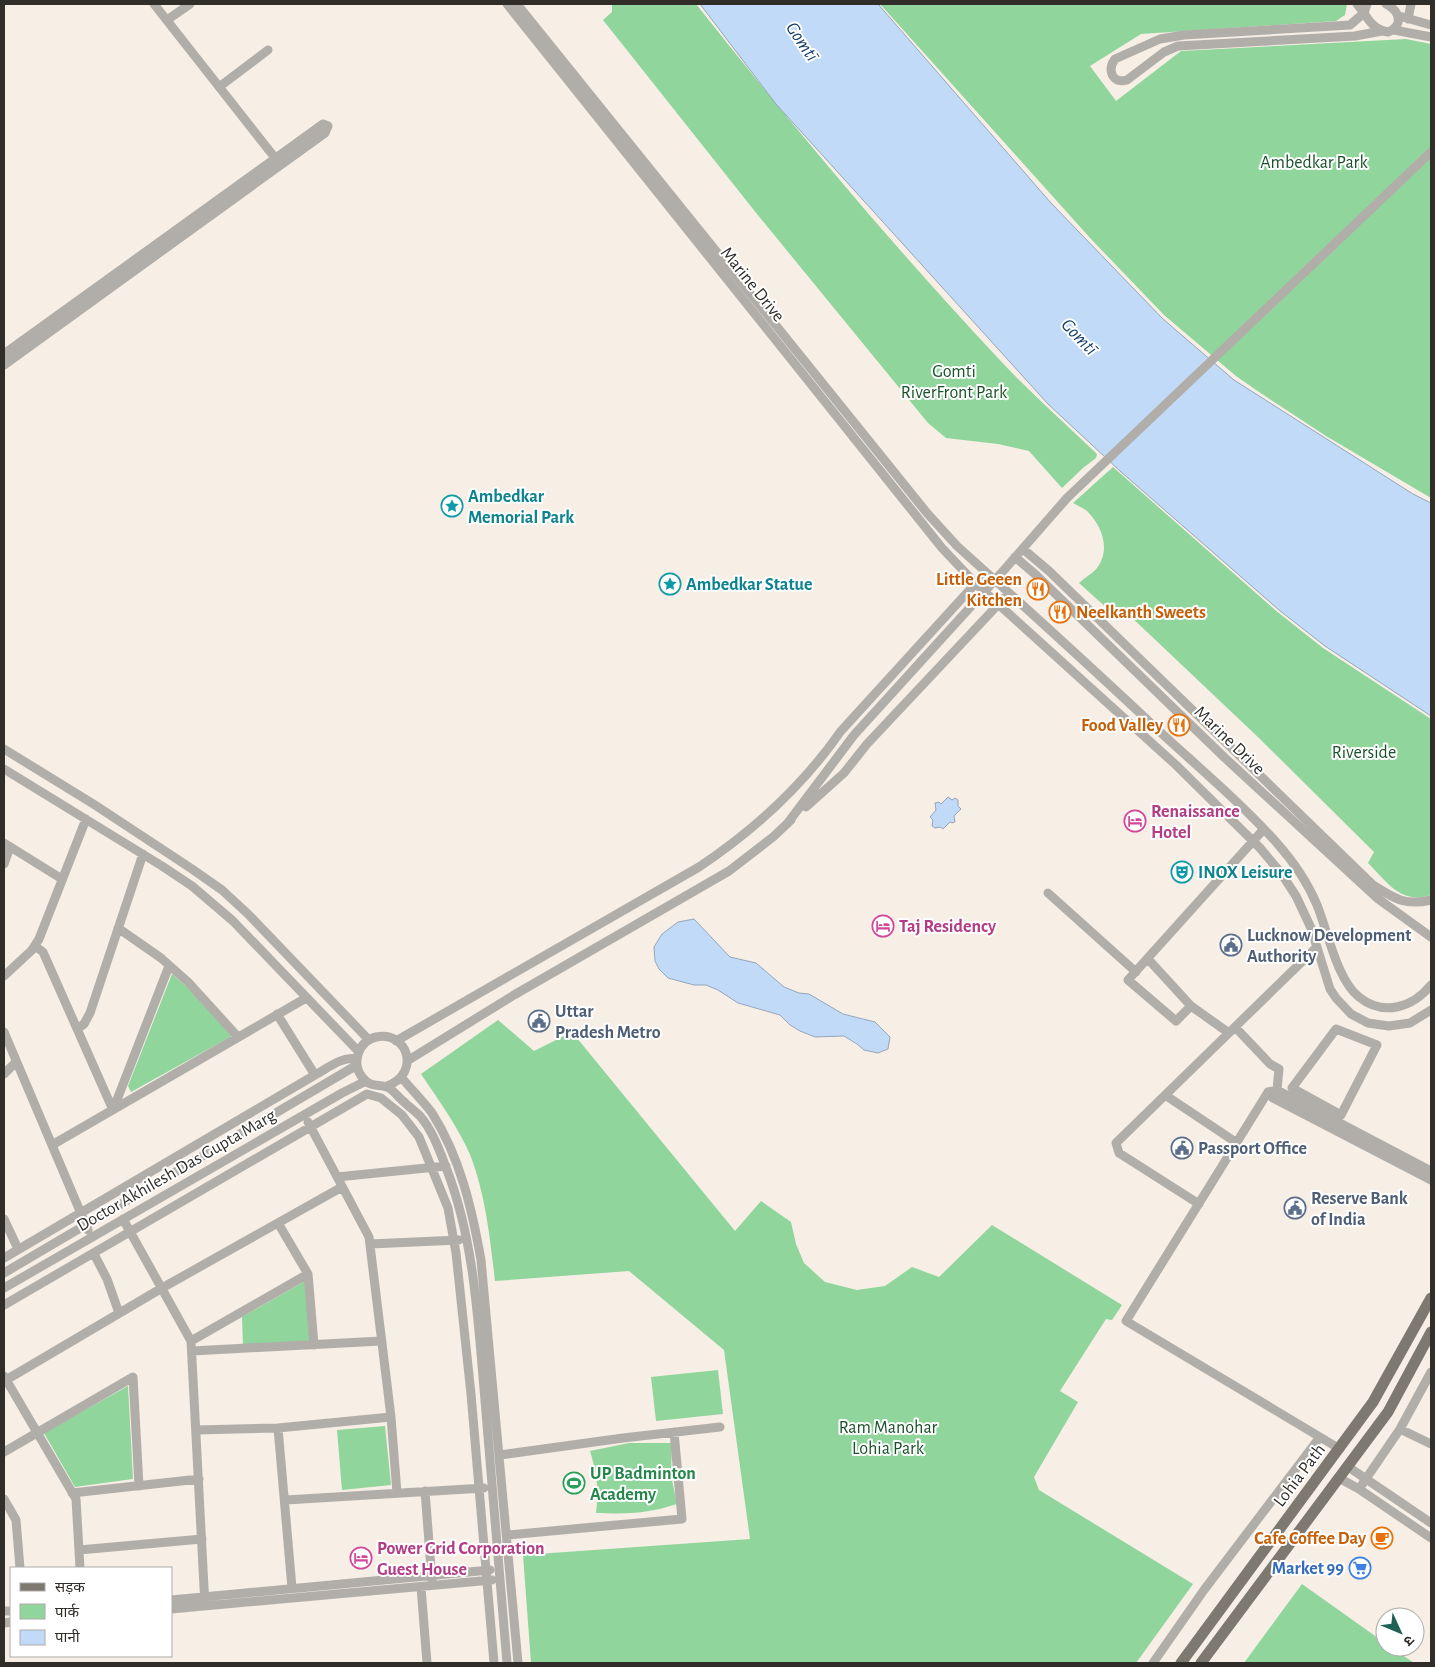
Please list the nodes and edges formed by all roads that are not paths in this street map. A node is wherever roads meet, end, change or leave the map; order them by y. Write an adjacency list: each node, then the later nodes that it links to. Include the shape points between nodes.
1 (154, 4): 12 (street)
2 (190, 4): 12 (street)
3 (507, 4): 27 (street, Marine Drive, via 942,548)
4 (517, 4): 26 (street, Marine Drive, via 927,513)
5 (1357, 4): 9 (street)
6 (1367, 4): 9 (street)
7 (1386, 4): 10 (street)
8 (1412, 4): 11 (street)
9 (1364, 14): 15 (street, via 1374,27); 16 (street, via 1350,25)
10 (1399, 16): 11 (street); 14 (street)
11 (1408, 19): 13 (street)
12 (167, 20): 19 (street)
13 (1431, 25)
14 (1394, 30): 15 (street); 17 (street)
15 (1382, 31): 16 (street, via 1355,36)
16 (1314, 33): 16 (street, via 1178,46 1164,52 1127,80 1121,82 1111,74 1115,59 1160,39 1184,35)
17 (1431, 36)
18 (268, 50): 19 (street)
19 (219, 86): 21 (street)
20 (1431, 152): 24 (street, via 1067,498)
21 (278, 162): 21 (street, via 323,124 328,126 325,133); 22 (street); 23 (street)
22 (4, 354)
23 (4, 365)
24 (1023, 549): 25 (street); 43 (street, Marine Drive, via 1373,885 1393,898 1416,903)
25 (1015, 557): 30 (street); 45 (street, Marine Drive, via 1377,898)
26 (986, 572): 27 (street); 28 (street, Marine Drive)
27 (976, 584): 29 (street, Marine Drive); 32 (street, via 841,731)
28 (1009, 593): 29 (street); 36 (street, Marine Drive)
29 (998, 604): 35 (street, via 867,744 844,773); 37 (street, Marine Drive, via 1176,765)
30 (854, 735): 32 (street); 35 (street)
31 (4, 750): 61 (street, via 103,810 222,890)
32 (825, 755): 62 (street, via 756,825 726,849)
33 (4, 769): 34 (street)
34 (86, 819): 39 (street); 41 (street)
35 (787, 824): 64 (street, via 729,871 514,995)
36 (1263, 830): 37 (street); 52 (street, Marine Drive, via 1299,874 1316,904 1341,974 1357,996 1375,1006 1397,1008 1414,1001)
37 (1253, 841): 47 (street, Marine Drive, via 1296,896); 48 (street)
38 (7, 845): 40 (street); 41 (street)
39 (143, 854): 44 (street); 53 (street, via 192,886 233,921)
40 (4, 864)
41 (62, 878): 46 (street)
42 (1048, 894): 50 (street)
43 (1431, 900)
44 (118, 928): 49 (street); 57 (street, via 90,1013)
45 (1431, 937)
46 (35, 946): 51 (street); 57 (street, via 43,952)
47 (1317, 947): 55 (street, Marine Drive, via 1333,994 1360,1020 1378,1025 1399,1025 1410,1023); 58 (street)
48 (1148, 959): 50 (street); 54 (street)
49 (170, 966): 60 (street); 74 (street)
50 (1136, 972): 54 (street, via 1128,980 1176,1021)
51 (4, 976)
52 (1431, 984)
53 (306, 998): 56 (street); 63 (street)
54 (1191, 1006): 58 (street)
55 (1431, 1010)
56 (277, 1014): 60 (street); 67 (street)
57 (77, 1029): 74 (street)
58 (1232, 1030): 72 (street, via 1279,1069); 73 (street)
59 (4, 1032): 65 (street)
60 (238, 1037): 74 (street)
61 (369, 1040): 62 (street, via 383,1036); 63 (street, via 363,1045)
62 (396, 1040): 64 (street)
63 (358, 1058): 67 (street, via 344,1059); 69 (street, via 358,1071); 90 (street, Doctor Akhilesh Das Gupta Marg)
64 (408, 1061): 68 (street)
65 (16, 1062): 66 (street); 78 (street)
66 (4, 1074)
67 (315, 1075): 86 (street)
68 (402, 1078): 70 (street); 124 (street, via 431,1113 448,1142 473,1218 481,1260)
69 (366, 1081): 70 (street); 75 (street, Doctor Akhilesh Das Gupta Marg)
70 (387, 1086): 79 (street, via 421,1117)
71 (1292, 1088): 71 (street, via 1336,1029 1377,1045 1342,1115)
72 (1272, 1091): 77 (street); 81 (street); 83 (street, via 1273,1098)
73 (1165, 1095): 77 (street); 85 (street, via 1116,1143 1119,1153)
74 (113, 1110): 78 (street)
75 (304, 1115): 76 (street); 88 (street, Doctor Akhilesh Das Gupta Marg)
76 (310, 1127): 80 (street, via 367,1094 381,1098 402,1115 419,1137); 82 (street); 91 (street)
77 (1236, 1143): 85 (street)
78 (52, 1145): 86 (street)
79 (446, 1166): 80 (street); 93 (street)
80 (431, 1168): 82 (street); 94 (street, via 448,1208)
81 (1431, 1171)
82 (337, 1177): 84 (street)
83 (1431, 1180)
84 (342, 1187): 89 (street); 95 (street)
85 (1199, 1204): 120 (street, via 1126,1321)
86 (80, 1213): 90 (street); 96 (street)
87 (4, 1219): 96 (street)
88 (123, 1219): 91 (street); 92 (street, Doctor Akhilesh Das Gupta Marg)
89 (278, 1222): 100 (street); 102 (street)
90 (86, 1225): 92 (street); 99 (street, Doctor Akhilesh Das Gupta Marg)
91 (130, 1231): 97 (street); 102 (street)
92 (91, 1238): 101 (street, Doctor Akhilesh Das Gupta Marg)
93 (466, 1239): 94 (street); 130 (street, via 478,1317)
94 (454, 1240): 95 (street); 131 (street)
95 (370, 1244): 108 (street)
96 (18, 1250): 98 (street)
97 (94, 1254): 104 (street); 105 (street)
98 (4, 1258)
99 (4, 1272)
100 (308, 1274): 107 (street); 109 (street)
101 (4, 1288)
102 (162, 1288): 105 (street); 107 (street)
103 (1431, 1298): 122 (main road, Lohia Path, via 1373,1402)
104 (4, 1305)
105 (119, 1313): 112 (street)
106 (1431, 1332): 125 (main road, Lohia Path, via 1388,1412)
107 (191, 1341): 110 (street)
108 (381, 1341): 109 (street); 113 (street)
109 (314, 1345): 110 (street)
110 (192, 1351): 117 (street)
111 (1431, 1372): 116 (street)
112 (5, 1378): 119 (street)
113 (391, 1417): 115 (street); 135 (street)
114 (720, 1427): 118 (street)
115 (278, 1428): 117 (street); 137 (street)
116 (1400, 1429): 121 (street); 127 (street)
117 (196, 1430): 128 (street)
118 (674, 1432): 124 (street); 139 (street, via 682,1519)
119 (37, 1433): 123 (street); 129 (street, via 134,1378); 134 (street)
120 (1320, 1437): 122 (street); 162 (street)
121 (1431, 1444)
122 (1340, 1449): 163 (main road, Lohia Path)
123 (4, 1452)
124 (500, 1455): 139 (street)
125 (1347, 1466): 126 (main road, Lohia Path); 127 (street)
126 (1339, 1478): 132 (street); 164 (main road, Lohia Path)
127 (1366, 1478): 132 (street); 138 (street)
128 (198, 1479): 129 (street); 141 (street)
129 (139, 1486): 134 (street)
130 (492, 1487): 131 (street); 145 (street)
131 (479, 1488): 133 (street); 146 (street)
132 (1359, 1489): 140 (street)
133 (425, 1492): 135 (street); 148 (street)
134 (72, 1493): 142 (street, via 76,1499)
135 (397, 1493): 137 (street)
136 (4, 1499): 143 (street, via 16,1520)
137 (286, 1500): 153 (street)
138 (1431, 1523)
139 (507, 1535): 147 (street)
140 (1431, 1538)
141 (202, 1539): 142 (street); 154 (street)
142 (79, 1550): 144 (street)
143 (20, 1567)
144 (80, 1567)
145 (499, 1569): 146 (street); 147 (street); 149 (street)
146 (486, 1570): 148 (street); 150 (street)
147 (510, 1573): 149 (street); 161 (street)
148 (431, 1575): 152 (street); 153 (street)
149 (500, 1579): 150 (street); 160 (street)
150 (487, 1580): 152 (street); 159 (street)
151 (421, 1586): 152 (street); 156 (street); 158 (street)
152 (432, 1586)
153 (292, 1588): 154 (street)
154 (204, 1596): 155 (street); 156 (street)
155 (172, 1600)
156 (205, 1606): 157 (street)
157 (172, 1609)
158 (427, 1663)
159 (494, 1663)
160 (507, 1663)
161 (518, 1663)
162 (1153, 1663)
163 (1181, 1663)
164 (1201, 1663)

